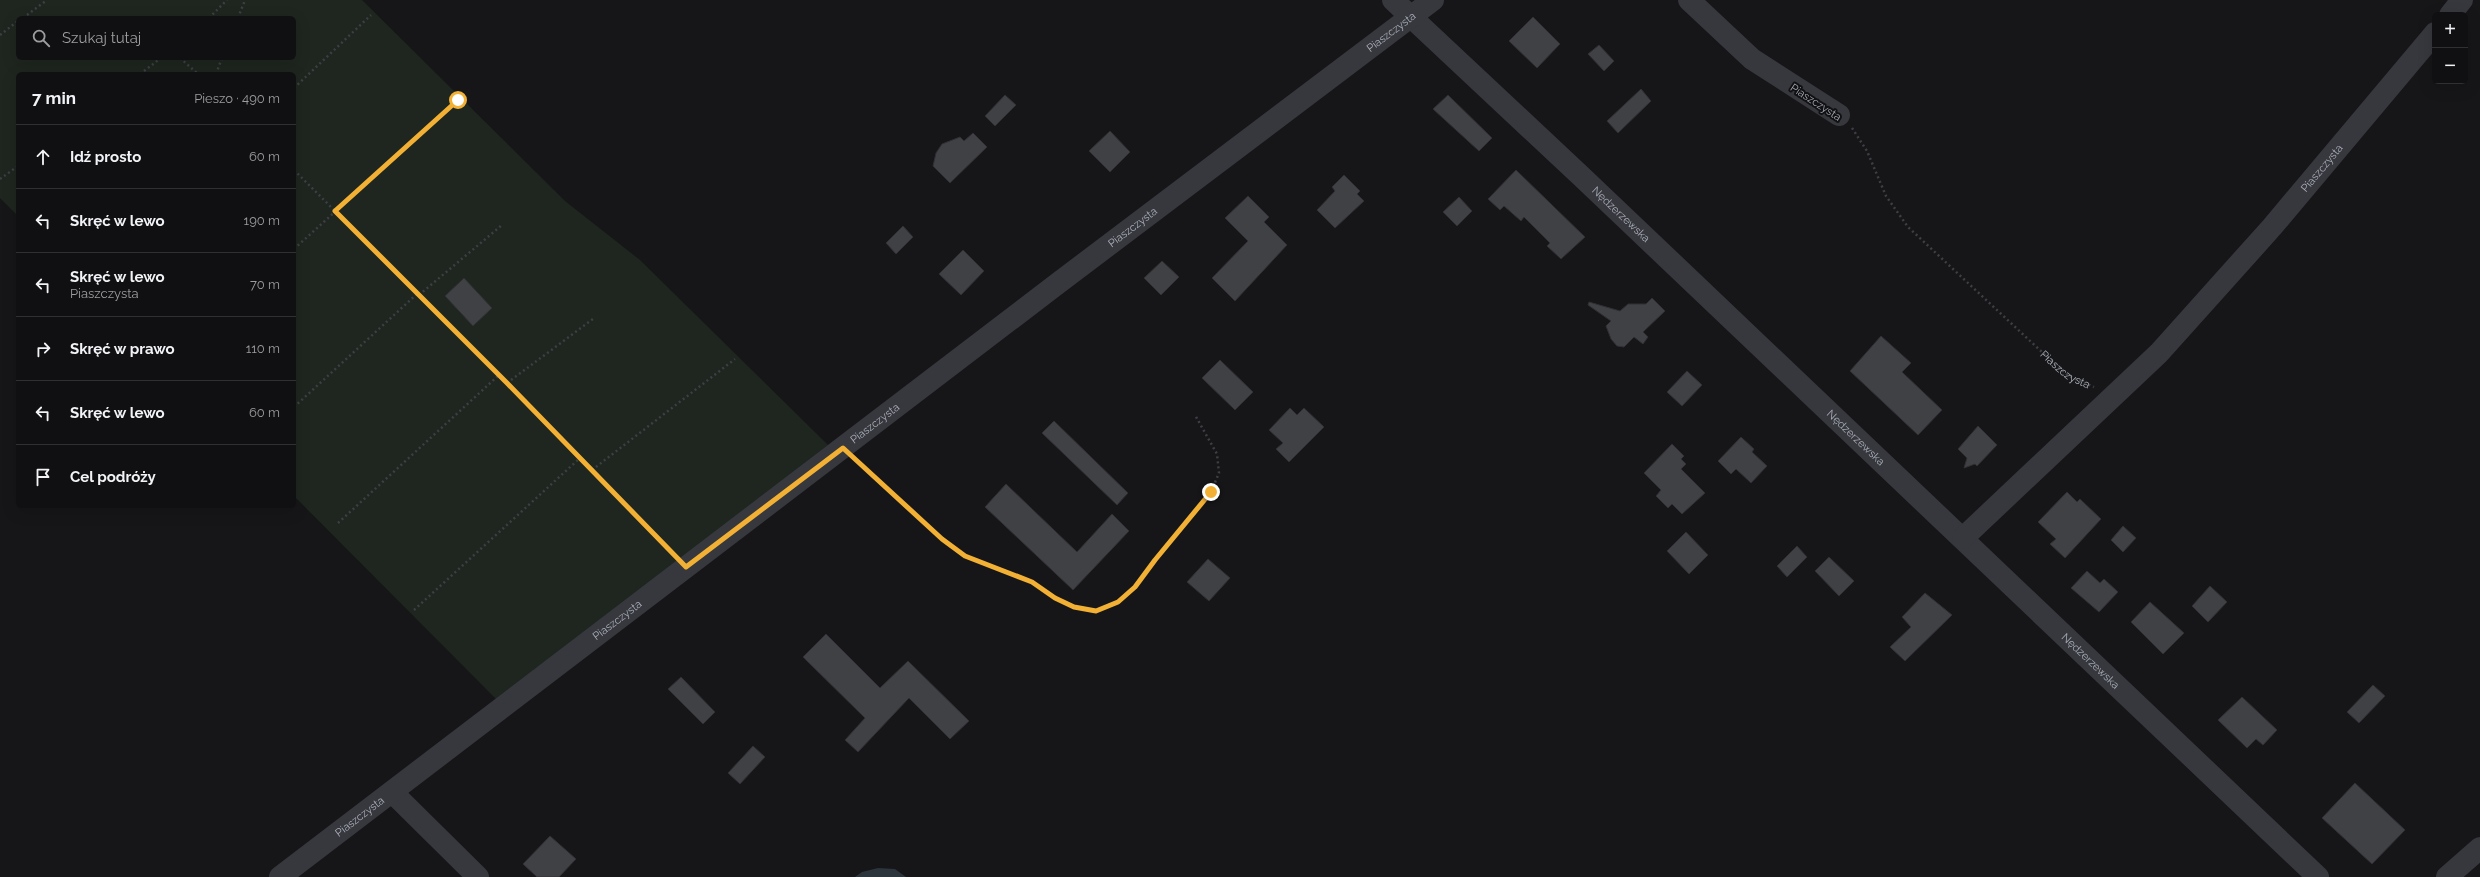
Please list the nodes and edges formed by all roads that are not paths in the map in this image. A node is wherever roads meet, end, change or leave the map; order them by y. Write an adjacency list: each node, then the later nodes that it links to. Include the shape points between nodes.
1 (1393, 0): 6 (street, Nędzerzewska)
2 (1433, 0): 6 (street, Piaszczysta)
3 (1689, 0): 8 (street, Piaszczysta, via 1752,59)
4 (2462, 0): 5 (street)
5 (2452, 12)
6 (1411, 17): 9 (street, Nędzerzewska); 10 (street, Piaszczysta)
7 (2432, 37): 9 (street, Piaszczysta, via 2277,221 2159,353)
8 (1839, 115)
9 (1962, 538): 14 (street, Nędzerzewska)
10 (392, 792): 12 (street, Piaszczysta); 13 (street)
11 (2480, 848): 15 (street)
12 (280, 877)
13 (478, 877)
14 (2318, 877)
15 (2447, 877)

